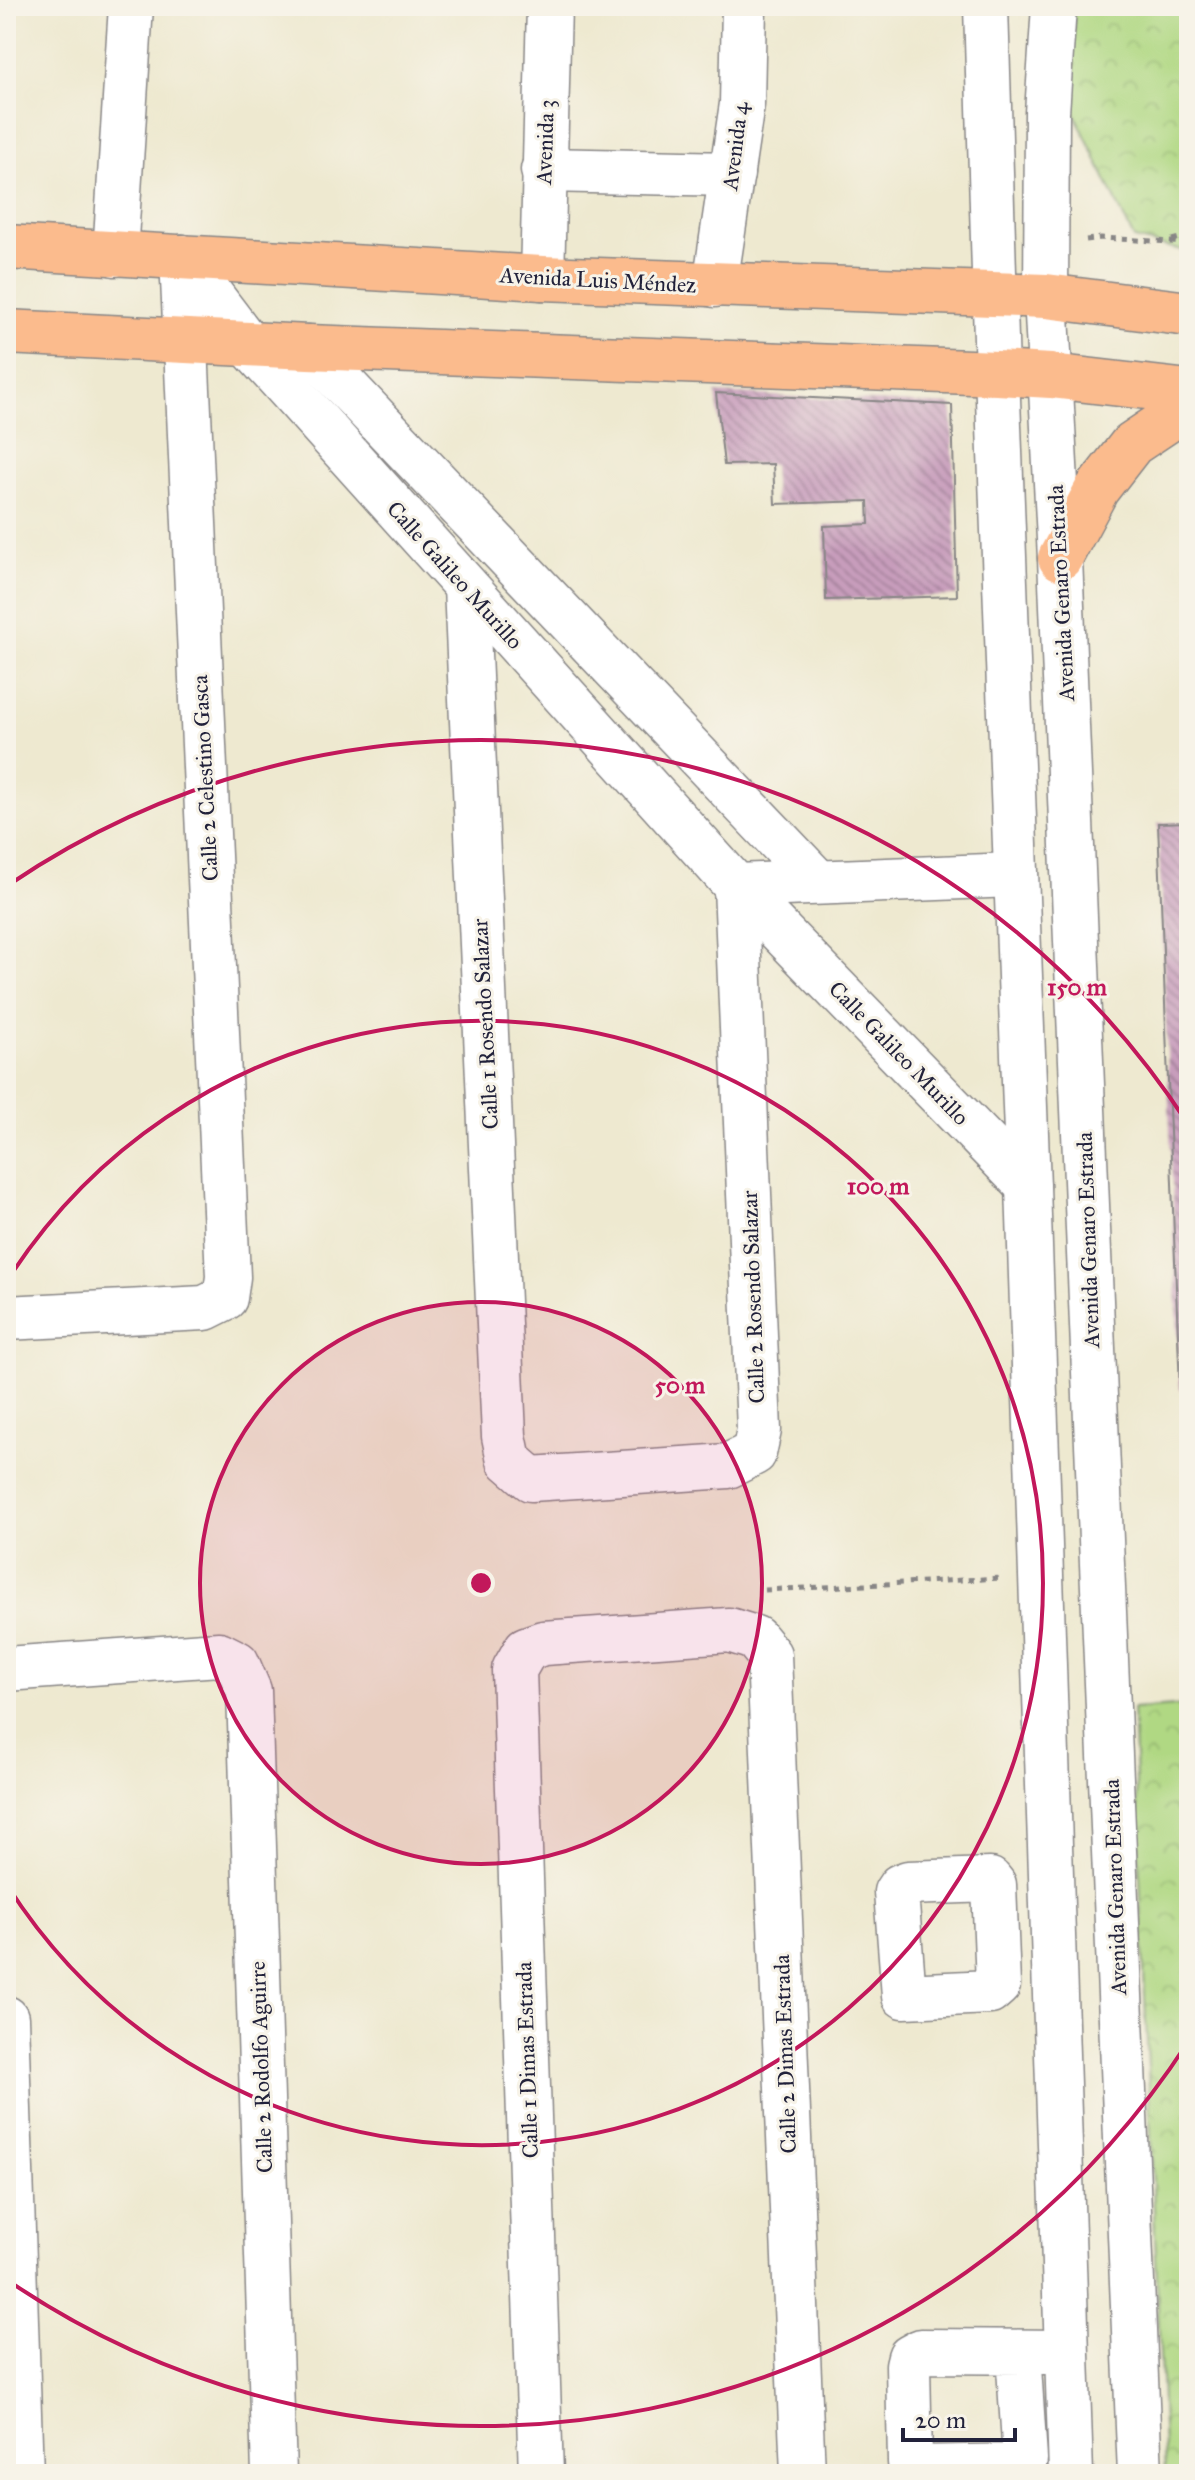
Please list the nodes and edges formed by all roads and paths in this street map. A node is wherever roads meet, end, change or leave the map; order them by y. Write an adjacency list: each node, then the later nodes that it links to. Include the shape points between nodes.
1 (131, 6): 13 (street)
2 (549, 6): 6 (street, Avenida 3)
3 (744, 6): 7 (street, Avenida 4, via 742,104)
4 (986, 6): 17 (street)
5 (1054, 6): 11 (street, Avenida Genaro Estrada)
6 (543, 170): 7 (street); 15 (street, Avenida 3)
7 (732, 174): 16 (street, Avenida 4)
8 (1189, 235): 9 (path)
9 (1167, 241): 10 (path); 11 (path, via 1101,238)
10 (1189, 243)
11 (1046, 246): 18 (street, Avenida Genaro Estrada)
12 (6, 247): 13 (main road, Avenida Luis Méndez)
13 (115, 254): 14 (main road, Avenida Luis Méndez)
14 (182, 257): 15 (main road, Avenida Luis Méndez); 21 (street, Calle 2 Celestino Gasca); 22 (street, Calle Galileo Murillo)
15 (542, 278): 16 (main road, Avenida Luis Méndez)
16 (715, 285): 17 (main road, Avenida Luis Méndez)
17 (995, 294): 18 (main road, Avenida Luis Méndez); 24 (street)
18 (1046, 296): 19 (main road, Avenida Luis Méndez); 25 (street, Avenida Genaro Estrada)
19 (1189, 314)
20 (6, 332): 21 (main road)
21 (186, 340): 22 (main road); 34 (street, Calle 2 Celestino Gasca, via 225,1298 205,1308)
22 (248, 344): 23 (main road); 29 (street, Calle Galileo Murillo)
23 (308, 347): 24 (main road); 31 (street)
24 (997, 373): 25 (main road); 30 (street)
25 (1051, 376): 26 (main road); 28 (street, Avenida Genaro Estrada)
26 (1189, 392)
27 (1189, 409): 28 (main road, via 1132,444 1097,489)
28 (1060, 558): 45 (street, Avenida Genaro Estrada)
29 (466, 587): 32 (street, Calle Galileo Murillo); 35 (street, Calle 1 Rosendo Salazar, via 503,1420)
30 (1014, 875): 31 (street); 33 (street)
31 (818, 882): 32 (street)
32 (736, 886): 33 (street, Calle Galileo Murillo); 35 (street, Calle 2 Rosendo Salazar, via 759,1430 754,1453 728,1466 531,1479)
33 (1028, 1186): 36 (street)
34 (6, 1318)
35 (509, 1460)
36 (1040, 1576): 37 (path); 40 (street)
37 (764, 1590)
38 (526, 1649): 48 (street, Calle 1 Dimas Estrada, via 514,1670); 49 (street, Calle 2 Dimas Estrada, via 543,1643 729,1630 755,1638 769,1655)
39 (6, 1669): 47 (street, Calle 2 Rodolfo Aguirre, via 219,1654 237,1663 249,1691)
40 (1051, 1895): 41 (street); 44 (street)
41 (994, 1898)
42 (6, 2018): 46 (street)
43 (1018, 2352): 44 (street)
44 (1066, 2352): 50 (street)
45 (1136, 2387): 51 (street); 52 (street, Avenida Genaro Estrada)
46 (21, 2474)
47 (274, 2474)
48 (541, 2474)
49 (803, 2474)
50 (1071, 2474)
51 (1128, 2474)
52 (1140, 2474)

